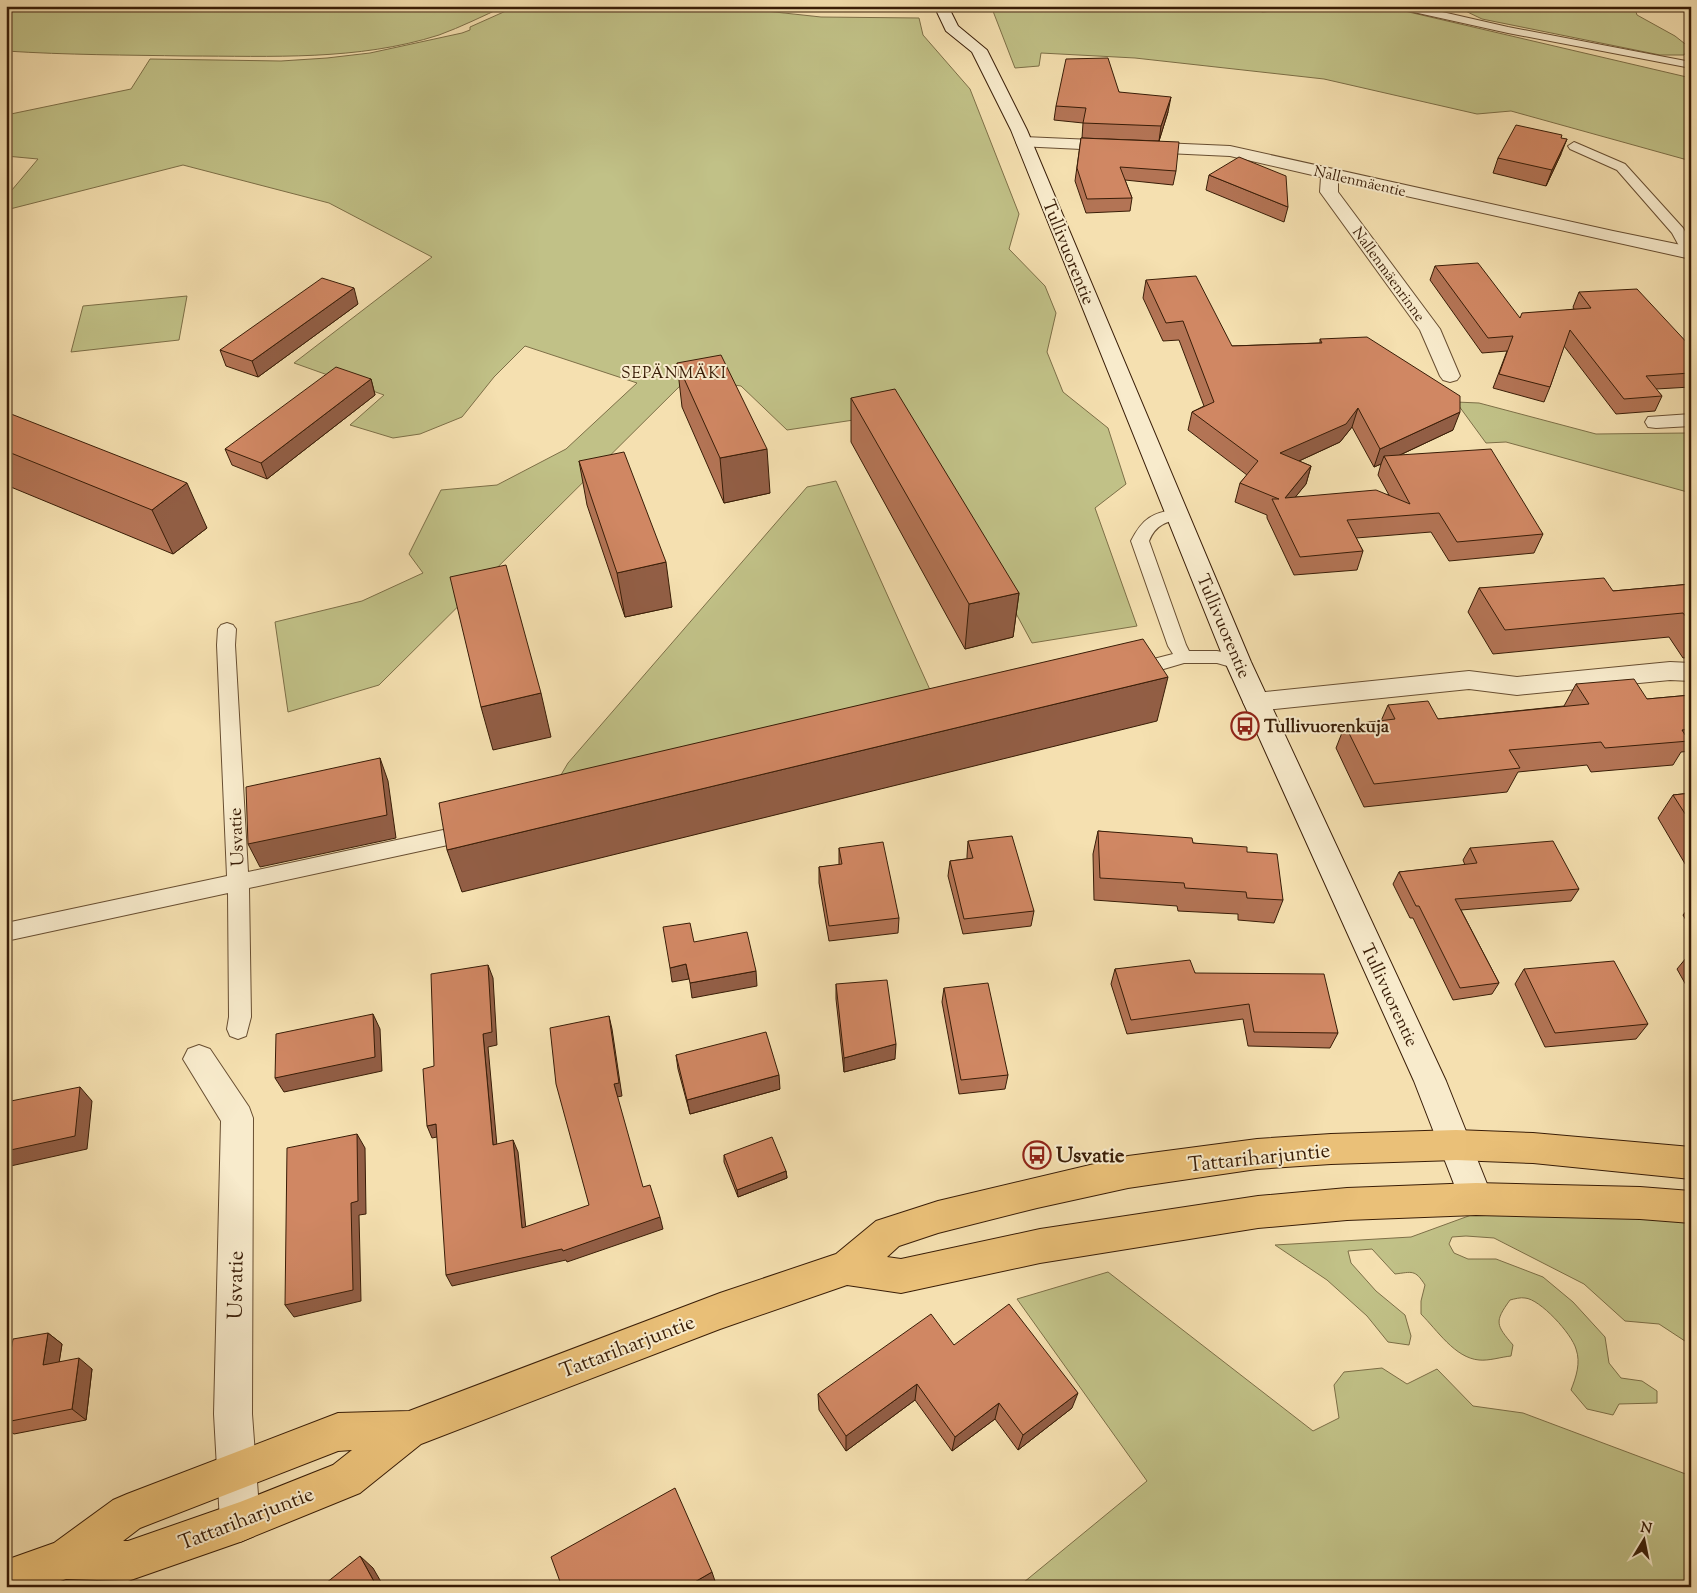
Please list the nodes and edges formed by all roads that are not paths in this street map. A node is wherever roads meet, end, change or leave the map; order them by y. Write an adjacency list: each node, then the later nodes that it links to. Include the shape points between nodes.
1 (945, 6): 4 (street, Tullivuorentie, via 944,12 951,28)
2 (1400, 6): 5 (lane)
3 (979, 30): 4 (street, Tullivuorentie, via 982,39)
4 (979, 50): 6 (street, Tullivuorentie)
5 (1691, 64)
6 (1024, 142): 8 (street, Nallenmäentie, via 1230,151); 13 (street, Tullivuorentie)
7 (1574, 146): 9 (lane, via 1621,167 1678,231)
8 (1330, 174): 9 (street, Nallenmäentie, via 1613,238); 10 (street, Nallenmäenrinne, via 1329,192 1430,329)
9 (1690, 252)
10 (1450, 376)
11 (1691, 420): 12 (street)
12 (1656, 422)
13 (1178, 514): 15 (lane, via 1157,517 1140,541); 16 (street, Tullivuorentie)
14 (227, 637): 21 (lane, Usvatie)
15 (1184, 658): 16 (lane, via 1217,657); 18 (lane)
16 (1238, 662): 19 (street, Tullivuorentie)
17 (1691, 672): 19 (street, via 1670,670 1517,686 1469,680)
18 (1114, 676)
19 (1256, 702): 25 (street, Tullivuorentie, via 1430,1081)
20 (489, 828): 21 (lane)
21 (238, 882): 22 (lane); 23 (lane, Usvatie)
22 (6, 932)
23 (238, 1029)
24 (199, 1059): 31 (street, Usvatie, via 237,1118 233,1414)
25 (1456, 1145): 26 (main road, Tattariharjuntie, via 1533,1148); 27 (street, Tullivuorentie); 29 (main road, Tattariharjuntie, via 1257,1154 1128,1172 1028,1194 888,1232)
26 (1691, 1163)
27 (1476, 1199): 28 (main road, Tattariharjuntie); 29 (main road, Tattariharjuntie, via 1347,1204 1258,1212 1040,1246 901,1276)
28 (1691, 1207)
29 (847, 1268): 30 (main road, Tattariharjuntie, via 720,1311)
30 (409, 1430): 31 (main road, Tattariharjuntie, via 338,1432); 32 (main road, Tattariharjuntie, via 346,1479)
31 (237, 1470): 32 (street, Usvatie); 33 (main road, Tattariharjuntie, via 127,1514)
32 (240, 1522): 33 (main road, Tattariharjuntie, via 128,1561)
33 (66, 1559): 34 (main road, Tattariharjuntie)
34 (6, 1580)

